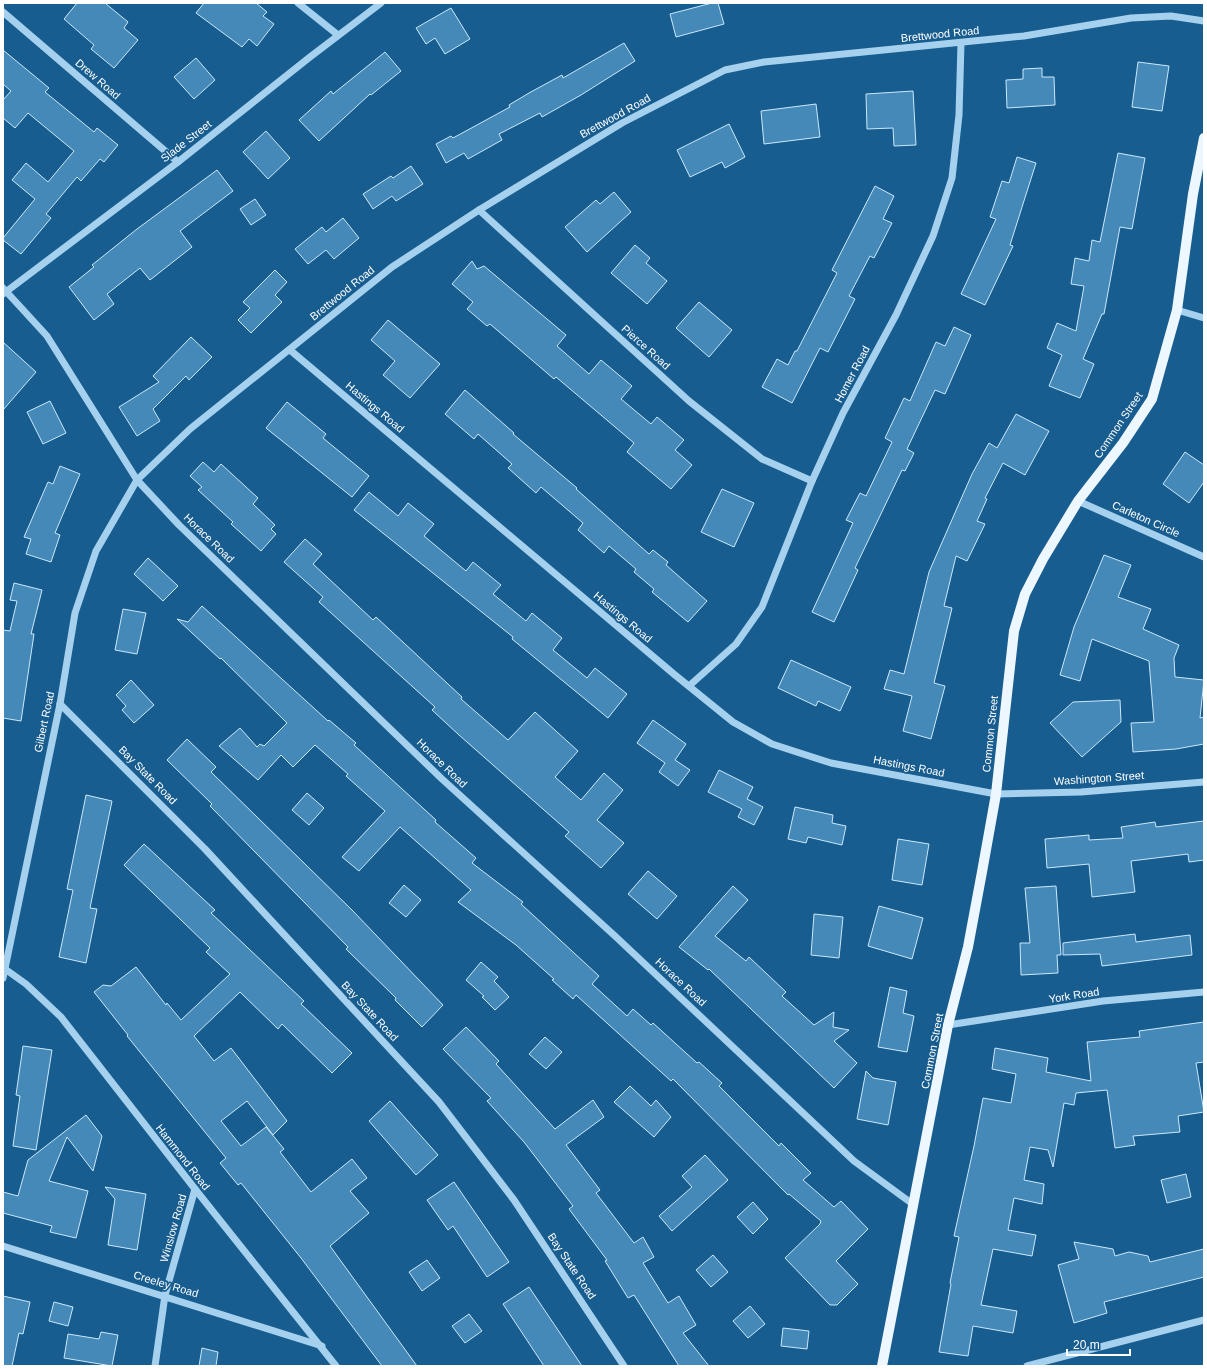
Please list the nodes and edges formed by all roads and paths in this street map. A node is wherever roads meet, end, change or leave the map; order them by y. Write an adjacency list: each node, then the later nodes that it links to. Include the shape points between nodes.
1 (298, 3): 5 (street)
2 (381, 3): 5 (street, Slade Street)
3 (3, 12): 8 (street, Drew Road)
4 (1204, 21): 6 (street, Brettwood Road, via 1171,16 1131,18 1024,36)
5 (338, 35): 8 (street, Slade Street)
6 (961, 43): 9 (street, Brettwood Road, via 764,62 725,70 622,123); 15 (street, Homer Road, via 959,115 952,178 933,236)
7 (1204, 138): 11 (main road, Common Street, via 1193,194)
8 (178, 162): 10 (street, Slade Street)
9 (479, 210): 13 (street, Brettwood Road, via 392,266); 15 (street, Pierce Road, via 688,401 762,458)
10 (4, 291): 14 (street, Horace Road, via 46,336)
11 (1177, 310): 12 (street); 16 (main road, Common Street, via 1152,399 1123,443)
12 (1204, 318)
13 (290, 350): 14 (street, Brettwood Road, via 190,429); 18 (street, Hastings Road)
14 (137, 480): 19 (street, Gilbert Road, via 96,551 75,613); 27 (street, Horace Road, via 179,525 442,779 615,936 854,1161)
15 (812, 481): 18 (street, Homer Road, via 762,607 736,644)
16 (1078, 501): 17 (street, Carleton Circle); 21 (main road, Common Street, via 1043,558 1025,594 1014,632)
17 (1204, 557)
18 (689, 686): 21 (street, Hastings Road, via 733,722 772,744 831,763)
19 (60, 704): 22 (street, Gilbert Road); 34 (street, Bay State Road, via 205,849 439,1102 514,1200)
20 (1204, 782): 21 (street, Washington Street, via 1080,792)
21 (996, 794): 25 (main road, Common Street, via 968,947)
22 (5, 969): 23 (street, Gilbert Road); 26 (street, Hammond Road, via 26,984 61,1017)
23 (3, 978)
24 (1204, 992): 25 (street, York Road, via 1103,1001)
25 (948, 1025): 27 (main road, Common Street)
26 (195, 1190): 29 (street, Winslow Road); 31 (street, Hammond Road)
27 (914, 1205): 35 (main road, Common Street)
28 (3, 1246): 29 (street, Creeley Road)
29 (165, 1295): 31 (street, Creeley Road); 32 (street, Winslow Road)
30 (1204, 1320): 36 (street)
31 (322, 1346): 33 (street, Hammond Road)
32 (155, 1366)
33 (336, 1366)
34 (624, 1366)
35 (882, 1366)
36 (1027, 1366)

